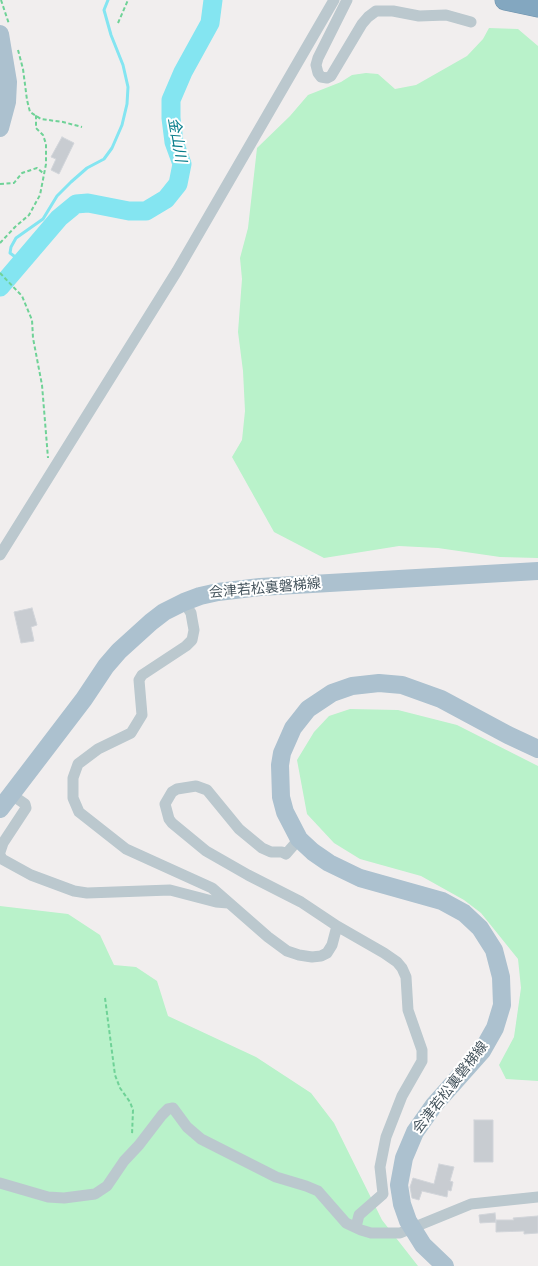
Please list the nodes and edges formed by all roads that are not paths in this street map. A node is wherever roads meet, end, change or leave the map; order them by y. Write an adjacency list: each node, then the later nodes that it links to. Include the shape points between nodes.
1 (334, 0): 8 (street, via 177,271)
2 (347, 0): 5 (street, via 318,58 316,65 322,77 330,76 362,24 376,12 446,15)
3 (505, 0): 4 (highway)
4 (538, 7)
5 (471, 22)
6 (5, 30): 7 (main road, via 7,102)
7 (0, 128)
8 (0, 555)
9 (538, 571): 10 (main road, 会津若松裏磐梯線, via 260,587 218,592)
10 (184, 602): 12 (main road, 会津若松裏磐梯線, via 164,612 118,651); 16 (street, via 191,613 192,640 142,675 139,680 142,715 131,733 98,749 78,764 73,778 73,798 80,812 126,849 212,888)
11 (538, 749): 14 (main road, 会津若松裏磐梯線, via 441,699 402,685 352,686 332,693 308,710 293,728 282,753 279,773 281,797)
12 (12, 795): 13 (main road, 会津若松裏磐梯線); 15 (street, via 26,808)
13 (0, 809)
14 (299, 838): 17 (street, via 286,854 262,848 239,829 207,790 196,786 177,789 165,804 172,823 206,851 301,902); 21 (main road, 会津若松裏磐梯線, via 321,858 360,878 442,901 464,913 480,928 494,950 502,977 502,1005 495,1028 482,1051 434,1105 415,1132 404,1158 399,1185 402,1204)
15 (0, 853): 16 (street, via 2,859 30,875 74,891 170,890)
16 (228, 903): 17 (street, via 268,938 299,956 327,953)
17 (337, 926): 20 (street, via 384,953 402,968 406,977 408,1010 422,1050 422,1061 402,1096 386,1137 380,1167 383,1194 359,1215)
18 (0, 1183): 20 (street, via 48,1197 95,1194 107,1186 162,1114 173,1108 201,1139 276,1177 318,1191 346,1223)
19 (538, 1197): 21 (street, via 471,1204)
20 (356, 1227): 21 (street, via 371,1232 400,1233)
21 (412, 1229): 22 (main road, 会津若松裏磐梯線, via 423,1245)
22 (446, 1266)

